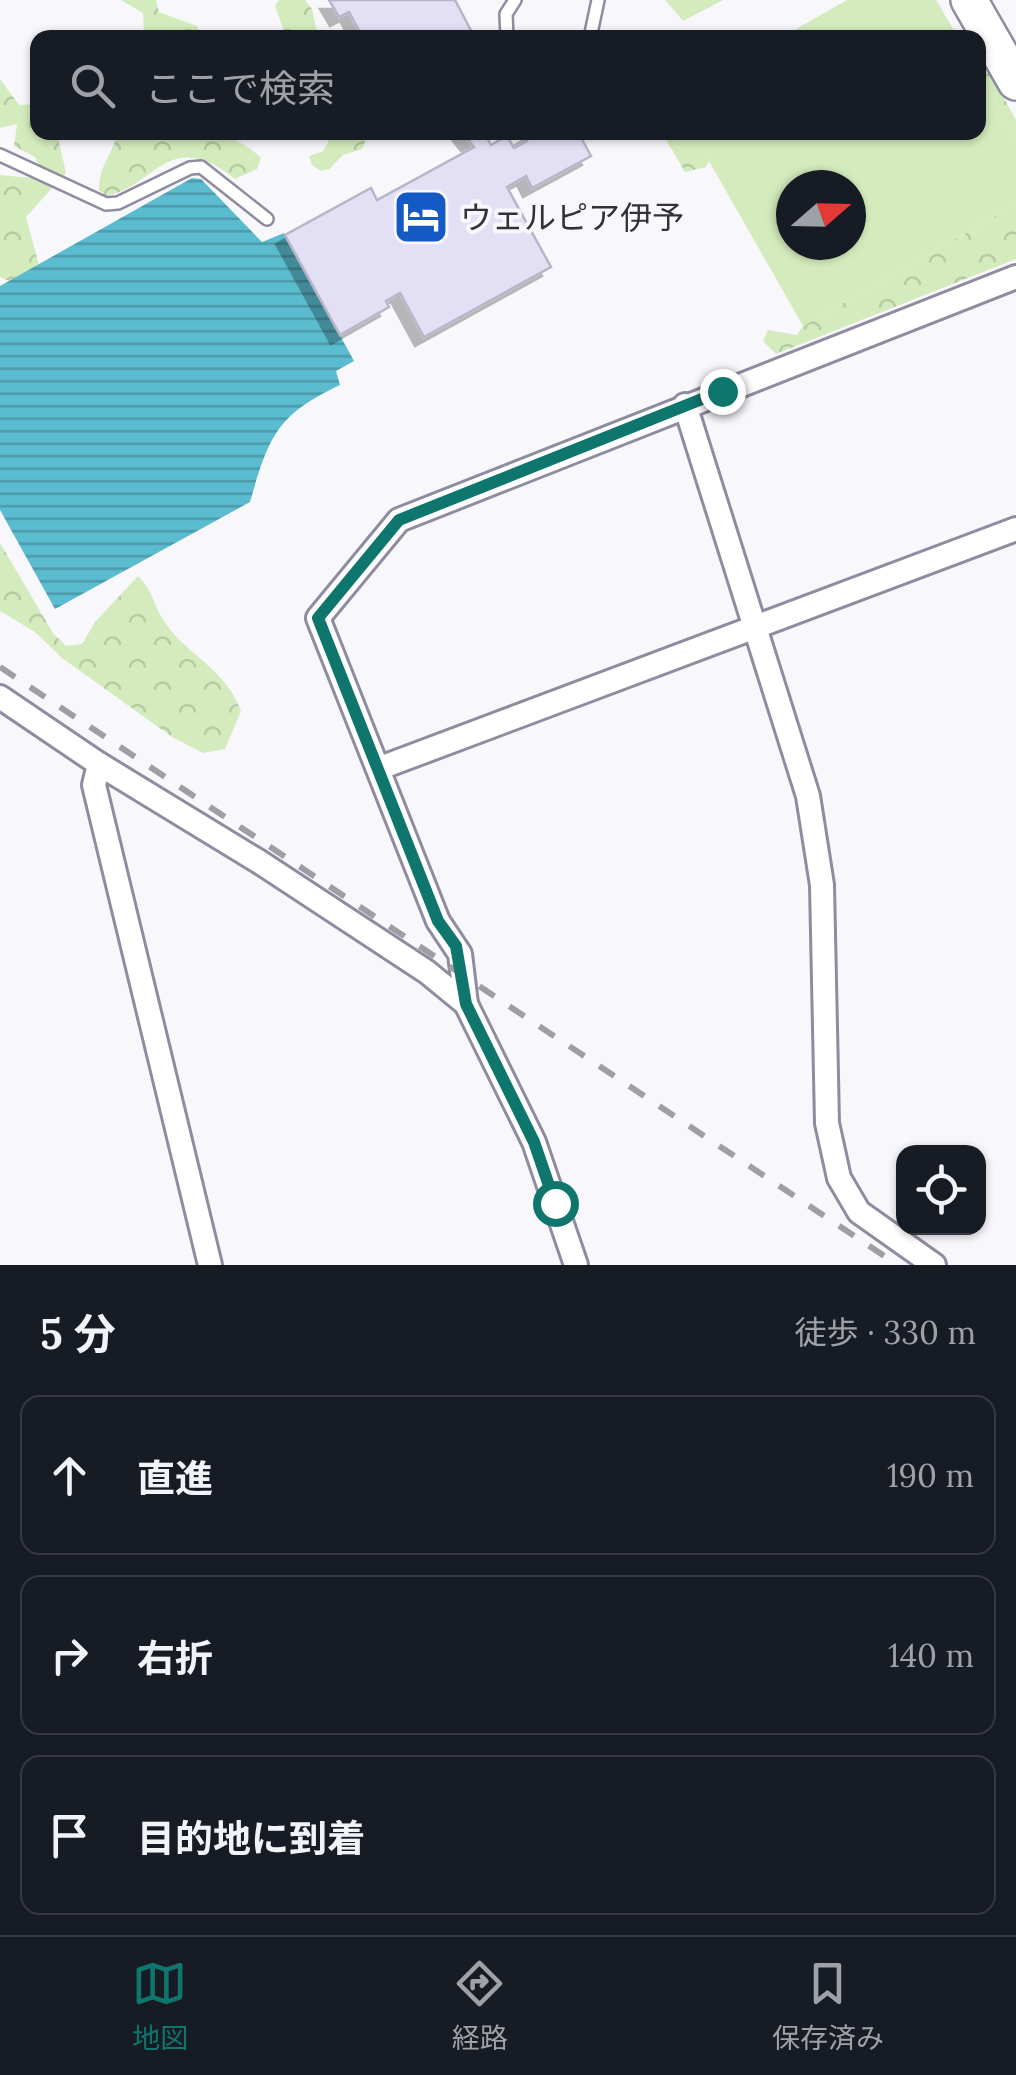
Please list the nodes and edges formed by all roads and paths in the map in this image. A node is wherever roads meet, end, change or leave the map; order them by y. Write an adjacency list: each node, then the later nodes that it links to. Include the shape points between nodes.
1 (515, 0): 4 (lane)
2 (598, 0): 5 (lane)
3 (969, 0): 6 (main road)
4 (507, 30)
5 (592, 30)
6 (1016, 82)
7 (0, 155): 8 (lane, via 106,204 201,167)
8 (267, 219)
9 (1016, 277): 10 (street)
10 (685, 405): 12 (street); 15 (street, via 390,527 318,618)
11 (1016, 529): 12 (street)
12 (755, 630): 15 (street); 19 (street, via 808,796 822,885 827,1124 839,1178 859,1212)
13 (0, 697): 14 (street)
14 (99, 764): 16 (street, via 258,861); 17 (street, via 94,786)
15 (380, 768): 16 (street, via 438,921 460,954)
16 (466, 1004): 18 (street, via 534,1142)
17 (210, 1265)
18 (576, 1265)
19 (934, 1265)

